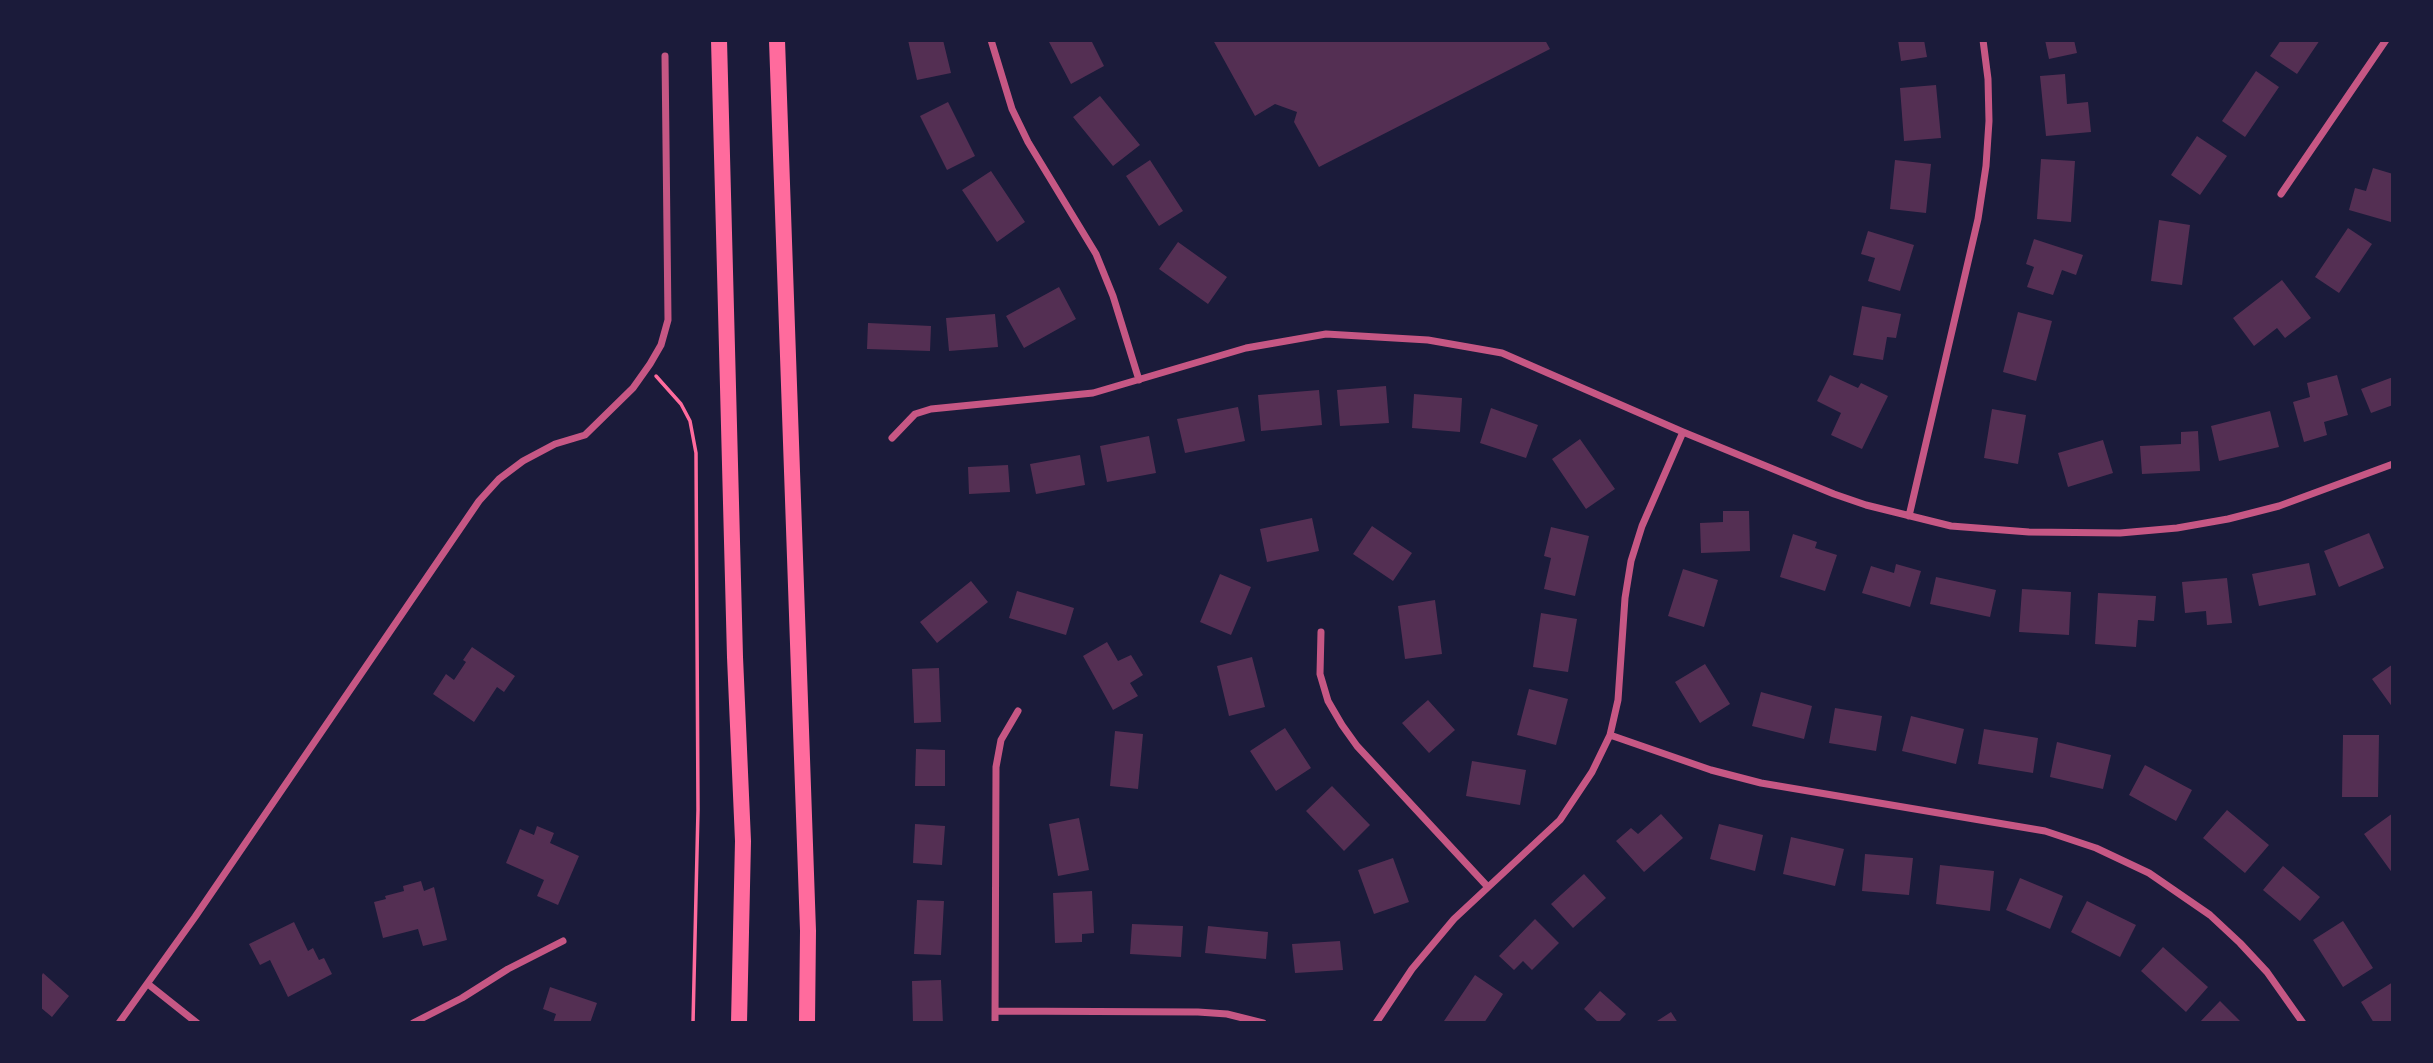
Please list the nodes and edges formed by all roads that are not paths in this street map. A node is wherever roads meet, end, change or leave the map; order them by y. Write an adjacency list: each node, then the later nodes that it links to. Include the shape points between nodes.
1 (719, 40): 23 (highway, via 743,841)
2 (777, 40): 24 (highway, via 808,931)
3 (991, 40): 8 (street, via 1012,109 1028,142 1096,254)
4 (1983, 40): 12 (street, via 1989,121 1978,219)
5 (2386, 40): 7 (street)
6 (665, 56): 18 (street, via 668,320 661,345 633,388 584,435 523,461 479,501)
7 (2281, 194)
8 (1139, 380): 9 (street, via 1247,348 1326,334 1428,340 1502,353); 10 (street, via 1093,393 931,409 915,414)
9 (1682, 432): 12 (street, via 1834,494); 15 (street, via 1631,561 1618,700)
10 (892, 438)
11 (2393, 464): 12 (street, via 2279,506 2177,528 2029,532 1951,526)
12 (1909, 516)
13 (1321, 632): 16 (street, via 1320,674 1328,701 1342,724)
14 (1018, 711): 19 (street, via 1001,740 996,767)
15 (1610, 735): 16 (street, via 1574,803); 28 (street, via 1761,783 2046,831 2096,848 2149,873 2210,915 2267,972)
16 (1487, 886): 27 (street, via 1412,969)
17 (563, 941): 22 (street)
18 (148, 984): 20 (street); 21 (street)
19 (995, 1011): 25 (street); 26 (street, via 1198,1012)
20 (119, 1023)
21 (197, 1023)
22 (413, 1023)
23 (739, 1023)
24 (807, 1023)
25 (995, 1023)
26 (1263, 1023)
27 (1376, 1023)
28 (2303, 1023)

